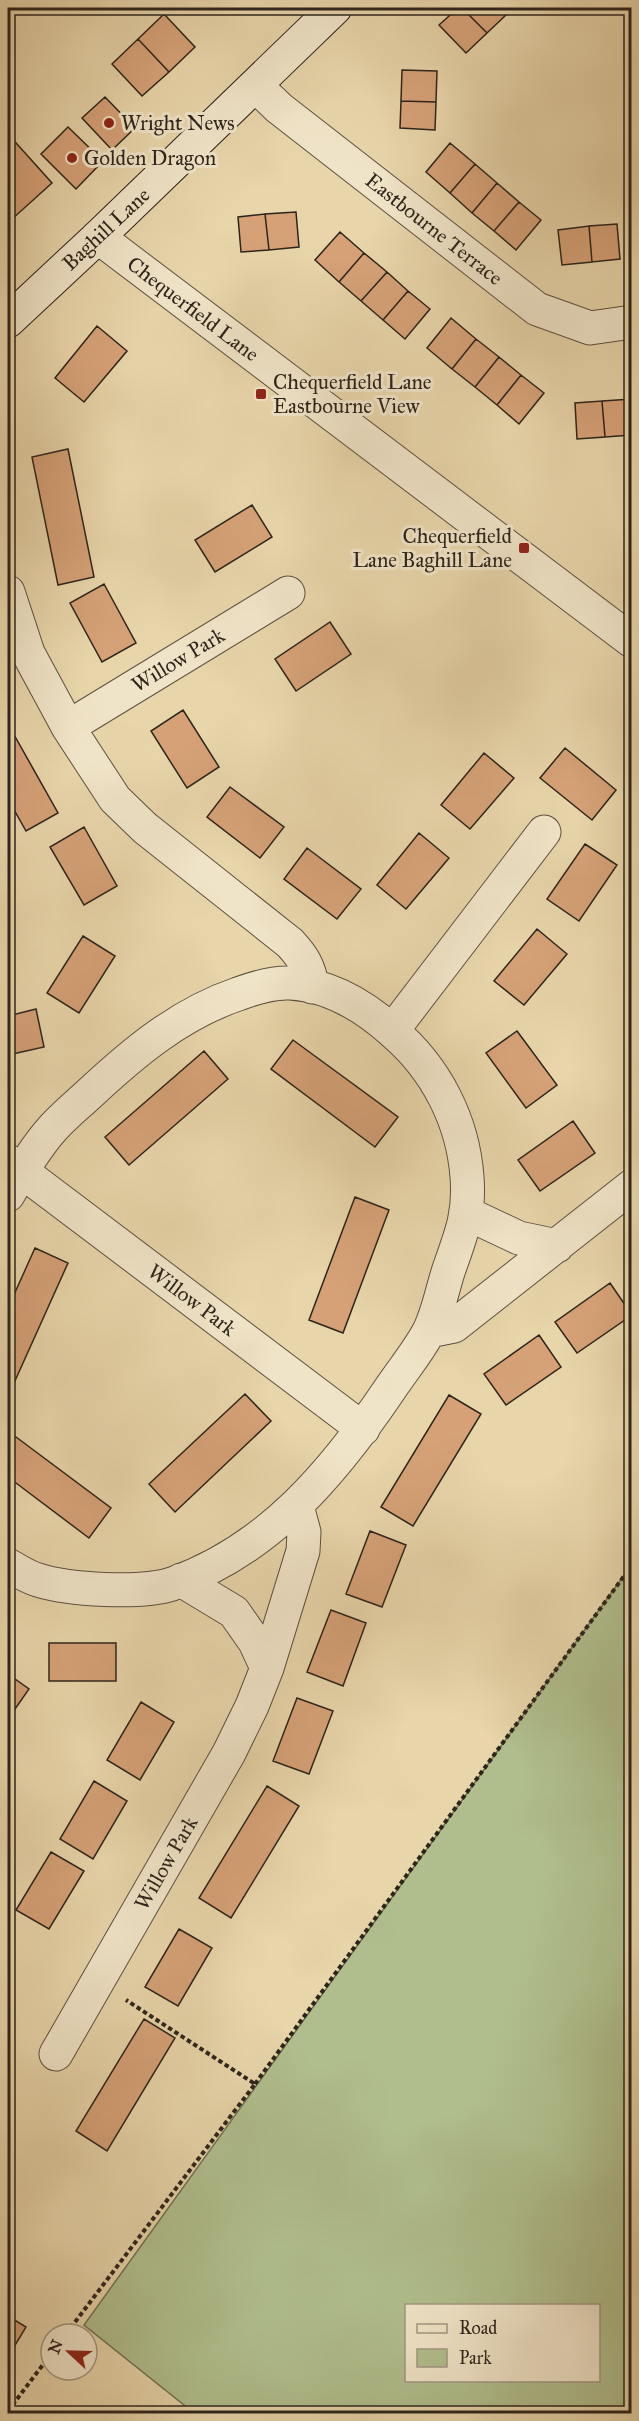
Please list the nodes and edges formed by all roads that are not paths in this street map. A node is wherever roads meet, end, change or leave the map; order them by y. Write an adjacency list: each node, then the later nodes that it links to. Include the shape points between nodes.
1 (335, 8): 2 (street, Baghill Lane)
2 (256, 86): 3 (street, Baghill Lane); 5 (street, Eastbourne Terrace, via 537,309 590,328)
3 (98, 237): 4 (street, Baghill Lane); 8 (street, Chequerfield Lane)
4 (8, 321)
5 (632, 322)
6 (8, 592): 9 (street, via 28,653)
7 (288, 593): 9 (street, Willow Park)
8 (632, 641)
9 (69, 727): 11 (street, via 115,799 145,828 290,943 310,970)
10 (544, 832): 12 (street)
11 (312, 987): 12 (street, Willow Park, via 334,992); 13 (street, Willow Park, via 290,983 258,987 209,1004 153,1037 53,1128)
12 (392, 1031): 15 (street, Willow Park, via 430,1072 456,1119 465,1155)
13 (12, 1175): 18 (street, Willow Park)
14 (632, 1186): 16 (street)
15 (468, 1214): 16 (street, via 519,1238); 17 (street, Willow Park)
16 (557, 1246): 17 (street, via 454,1326)
17 (429, 1331): 18 (street, Willow Park)
18 (363, 1429): 19 (street, Willow Park)
19 (297, 1506): 21 (street, Willow Park, via 242,1549); 22 (street, Willow Park, via 304,1532 303,1551)
20 (8, 1565): 21 (street, Willow Park, via 35,1580 70,1588 120,1589 168,1585)
21 (181, 1580): 22 (street, via 234,1612)
22 (267, 1668): 23 (street, Willow Park, via 229,1753)
23 (56, 2054)

